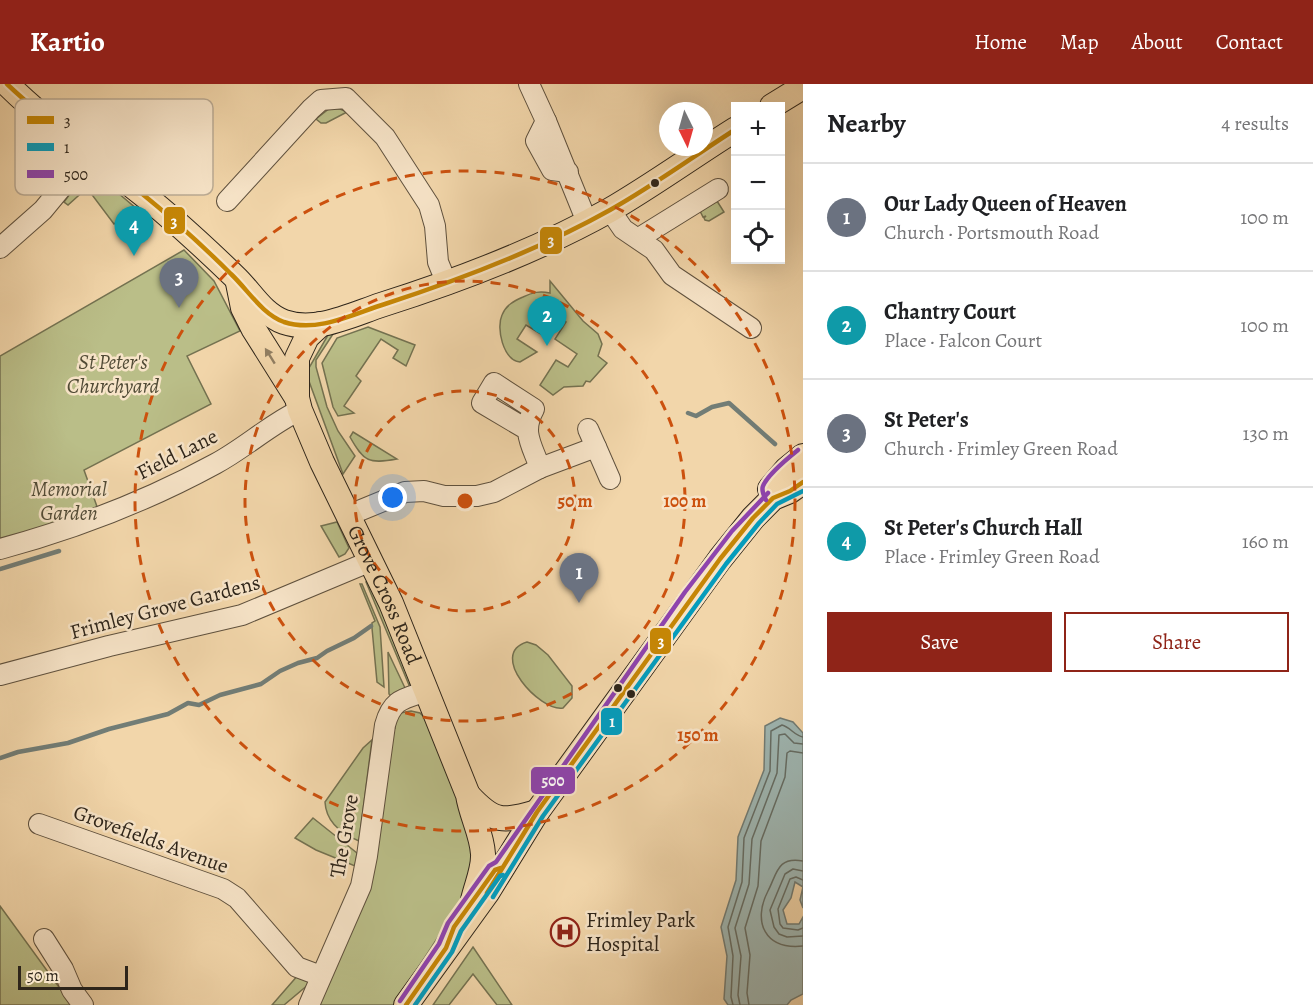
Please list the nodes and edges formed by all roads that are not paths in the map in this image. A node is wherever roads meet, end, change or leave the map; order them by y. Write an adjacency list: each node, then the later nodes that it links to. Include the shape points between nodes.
1 (7, 84): 3 (main road)
2 (528, 84): 10 (street, via 546,120 537,144 552,170 568,172)
3 (24, 99)
4 (731, 132): 9 (main road)
5 (718, 189): 11 (street)
6 (55, 195): 12 (street, via 43,210)
7 (143, 195): 13 (main road)
8 (227, 201): 14 (street, via 321,100 346,98 385,137 429,205 438,262)
9 (610, 210): 10 (main road); 11 (street, via 623,229)
10 (587, 222): 14 (main road)
11 (639, 238): 16 (street, via 654,250 672,275)
12 (3, 240)
13 (237, 278): 15 (main road, via 267,312 281,321); 17 (main road, Grove Cross Road, one-way to 13, via 243,308)
14 (447, 284): 15 (main road)
15 (321, 324): 17 (main road, Grove Cross Road, via 298,352)
16 (751, 328)
17 (298, 404): 24 (main road, Grove Cross Road); 25 (street, Field Lane, via 216,464 99,518)
18 (526, 429): 20 (street)
19 (803, 456): 23 (main road, via 770,489)
20 (540, 468): 21 (street, via 592,438); 24 (street, via 494,492 477,496 405,492)
21 (610, 479)
22 (803, 482): 23 (main road)
23 (773, 498): 30 (main road, via 720,559)
24 (349, 515): 26 (main road, Grove Cross Road)
25 (0, 549)
26 (371, 561): 27 (street, Frimley Grove Gardens, via 242,615); 28 (main road, Grove Cross Road)
27 (0, 675)
28 (427, 691): 29 (main road, Grove Cross Road); 36 (street, The Grove, via 400,701 389,710 361,886)
29 (469, 796): 30 (main road, Grove Cross Road, via 483,811 500,819); 33 (main road, Grove Cross Road, via 483,855)
30 (537, 812): 32 (main road)
31 (39, 824): 36 (street, Grovefields Avenue, via 223,889 237,898 297,967)
32 (501, 868): 33 (main road, via 495,870); 35 (main road)
33 (473, 900): 35 (main road, via 454,927)
34 (44, 939): 37 (street)
35 (446, 948): 39 (main road)
36 (321, 976): 38 (street, The Grove)
37 (83, 1005)
38 (309, 1005)
39 (406, 1005)

